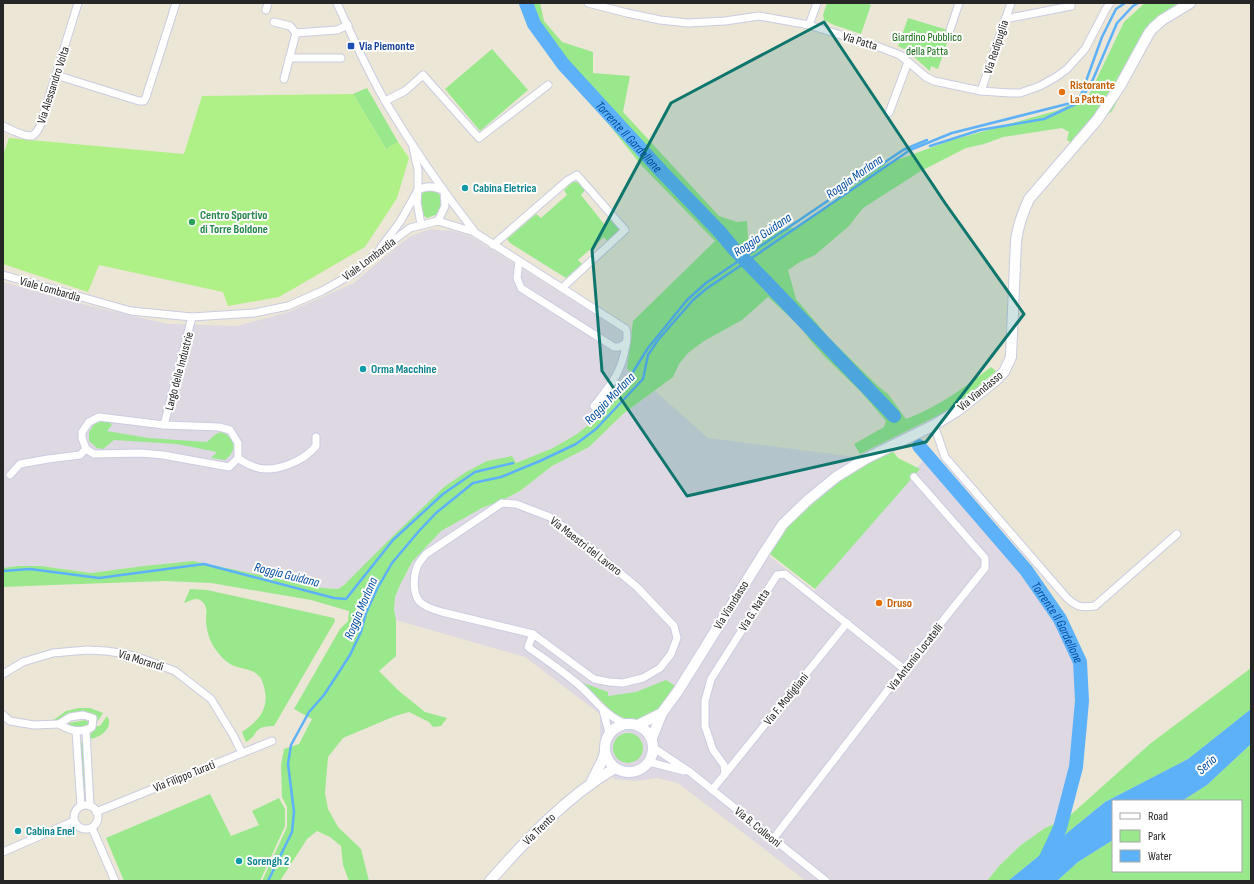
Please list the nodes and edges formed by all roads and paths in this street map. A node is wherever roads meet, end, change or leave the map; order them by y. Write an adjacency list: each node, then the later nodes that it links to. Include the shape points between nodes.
1 (78, 3): 20 (street, Via Alessandro Volta)
2 (176, 3): 20 (street, via 144,101)
3 (337, 3): 14 (street)
4 (588, 3): 13 (street, Via Patta, via 688,23 759,16)
5 (817, 3): 13 (street)
6 (959, 3): 15 (street)
7 (1011, 3): 11 (street, Via Redipuglia)
8 (1110, 3): 23 (street, Via Patta, via 1085,49 1056,77 1020,93)
9 (1190, 3): 42 (street, Via Viandasso, via 1153,28 1097,120 1030,199 1018,226 1016,241 1011,357 1004,372 995,381)
10 (1071, 6): 11 (street)
11 (1005, 19): 23 (street, Via Redipuglia)
12 (274, 22): 16 (street, via 290,26)
13 (809, 25): 19 (street, Via Patta, via 879,47 900,55)
14 (348, 26): 16 (street, via 337,30); 24 (street)
15 (950, 30)
16 (296, 33): 17 (street)
17 (289, 58): 18 (street); 21 (street)
18 (341, 58)
19 (908, 62): 23 (street, Via Patta, via 934,81); 25 (street)
20 (56, 74): 26 (street, Via Alessandro Volta, via 40,126 33,136)
21 (284, 79)
22 (548, 85): 24 (street, via 479,138 423,75 405,91)
23 (982, 90)
24 (385, 101): 27 (street)
25 (889, 113)
26 (3, 126)
27 (412, 143): 28 (street, via 418,170); 29 (street)
28 (418, 190): 29 (street, via 430,186); 31 (street, via 417,202); 34 (street, via 400,222)
29 (444, 191): 30 (street, via 445,206); 32 (street)
30 (438, 220): 31 (street, Viale Lombardia); 32 (street)
31 (421, 224): 34 (street, Viale Lombardia, via 410,228)
32 (474, 232): 33 (street)
33 (493, 245): 35 (street); 37 (street, via 577,175 625,230)
34 (375, 254): 38 (street, Viale Lombardia, via 356,272 322,292 288,306 254,313)
35 (518, 261): 37 (street); 39 (street, via 516,278 521,288 614,347)
36 (3, 275): 38 (street, Viale Lombardia, via 131,311)
37 (562, 288): 39 (street, via 626,329)
38 (192, 317): 41 (street, Largo delle Industrie)
39 (626, 343): 40 (street, via 622,366 613,383)
40 (594, 406)
41 (164, 425): 44 (street, Largo delle Industrie, via 99,417 89,422 82,432); 45 (street, Largo delle Industrie, via 219,427 230,430 238,443)
42 (934, 425): 48 (street, via 945,456 1076,606 1095,606); 54 (street, Via Viandasso, via 867,458 836,477 783,524)
43 (316, 437): 45 (street, via 316,446 310,454 278,469 256,468)
44 (86, 449): 45 (street, via 94,454 162,455 229,467); 46 (street, via 80,455 20,464)
45 (238, 458)
46 (10, 475)
47 (914, 477): 51 (street, Via Antonio Locatelli, via 985,558 985,568)
48 (1177, 534)
49 (847, 623): 51 (street, Via G. Natta); 69 (street, Via F. Modigliani); 69 (street, Via G. Natta, via 785,574 777,575 711,678 705,701 705,726 713,750 724,765)
50 (534, 634): 50 (street, Via Maestri del Lavoro, via 429,608 420,602 414,591 417,567 426,554 502,503 516,504 550,517 568,530 638,588 674,626 677,638 671,654 660,668 643,678 623,683 594,679); 53 (street, via 528,647 576,683)
51 (904, 669): 77 (street, Via Antonio Locatelli)
52 (3, 674): 65 (street, Via Morandi, via 23,662 53,653 106,650 143,659 175,670 211,699)
53 (602, 708): 56 (street, via 616,720); 61 (street)
54 (662, 713): 58 (street, Via Viandasso); 63 (street, Via Viandasso)
55 (3, 715): 57 (street, via 10,721 34,725)
56 (625, 723): 58 (street); 61 (street)
57 (60, 724): 59 (street, via 70,731); 60 (street, via 70,717 83,715 93,718 92,727)
58 (638, 725): 63 (street, via 649,733)
59 (76, 731): 60 (street); 72 (street)
60 (86, 731): 73 (street)
61 (609, 733): 64 (street)
62 (272, 741): 65 (street, Via Filippo Turati)
63 (653, 743): 66 (street); 68 (street, Via B. Colleoni)
64 (605, 752): 67 (street); 70 (street, Via Trento)
65 (242, 753): 74 (street, Via Filippo Turati)
66 (649, 762): 67 (street, via 637,771 629,772); 68 (street, Via B. Colleoni)
67 (615, 768): 70 (street, Via Trento)
68 (690, 772): 71 (street, Via B. Colleoni)
69 (725, 774): 71 (street)
70 (592, 782): 80 (street, Via Trento, via 538,828)
71 (712, 790): 77 (street, Via B. Colleoni)
72 (81, 806): 73 (street); 75 (street, via 74,814)
73 (90, 806): 74 (street)
74 (96, 812): 76 (street, via 98,819)
75 (74, 821): 76 (street, via 81,829); 78 (street)
76 (92, 828): 79 (street)
77 (773, 839): 81 (street, Via B. Colleoni)
78 (3, 852)
79 (115, 881)
80 (490, 881)
81 (826, 881)

